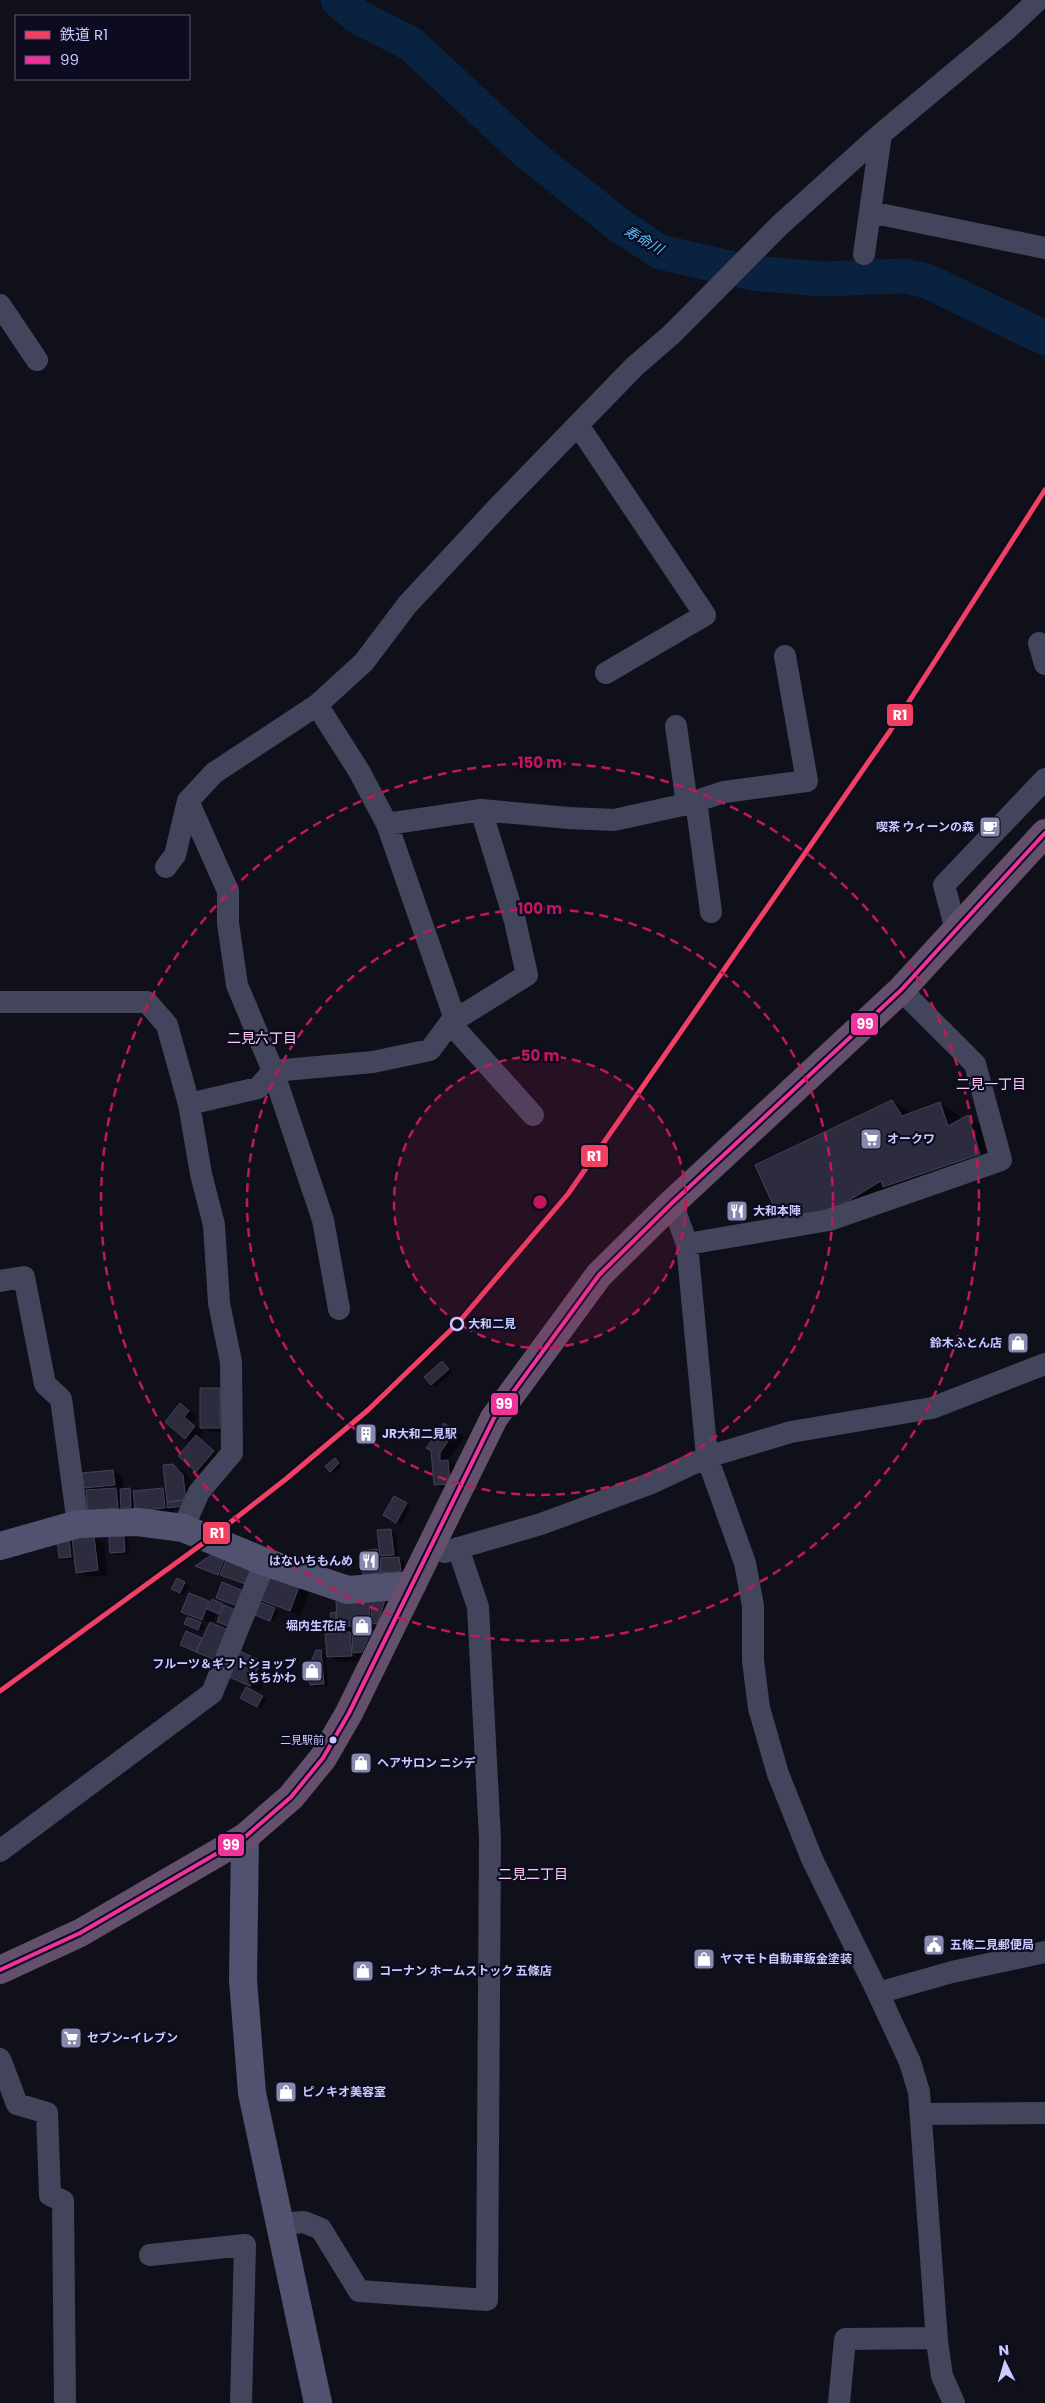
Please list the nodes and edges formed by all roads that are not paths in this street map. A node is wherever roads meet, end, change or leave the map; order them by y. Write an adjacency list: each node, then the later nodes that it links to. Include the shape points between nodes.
1 (1038, 0): 2 (street)
2 (881, 134): 3 (street); 8 (street, via 780,226)
3 (870, 212): 4 (street); 5 (street)
4 (1045, 248)
5 (864, 254)
6 (0, 305): 7 (street)
7 (37, 360)
8 (578, 425): 10 (street, via 705,615); 11 (street, via 407,605 364,662)
9 (785, 656): 15 (street, via 807,781 724,792)
10 (606, 673)
11 (317, 705): 14 (street, via 214,773); 17 (street, via 359,771)
12 (676, 726): 15 (street)
13 (1045, 779): 21 (street, via 944,884)
14 (188, 801): 19 (street, via 175,855); 25 (street, via 228,892 228,923 237,985)
15 (691, 803): 16 (street, via 614,820); 20 (street)
16 (481, 810): 17 (street); 24 (street, via 515,921 527,975)
17 (387, 824): 24 (street)
18 (1045, 833): 21 (highway)
19 (166, 867)
20 (711, 912)
21 (956, 930): 22 (highway)
22 (900, 990): 28 (highway); 29 (street, via 975,1064 1001,1160 829,1220)
23 (0, 1002): 26 (street, via 148,1002 167,1026)
24 (452, 1021): 25 (street, via 430,1050 373,1062); 27 (street)
25 (273, 1071): 26 (street, via 258,1088); 31 (street, via 323,1220)
26 (188, 1104): 35 (street, via 214,1225 219,1303 231,1362 232,1453 199,1492)
27 (533, 1115)
28 (672, 1204): 29 (street); 38 (highway, via 599,1275 494,1418)
29 (687, 1244): 33 (street)
30 (0, 1281): 34 (street, via 24,1277 45,1384 61,1399)
31 (339, 1308)
32 (1045, 1364): 33 (street, via 932,1408 791,1432)
33 (708, 1457): 37 (street, via 649,1484 541,1524); 45 (street, via 745,1563 753,1606 753,1661 759,1708 778,1774 812,1859)
34 (78, 1524): 35 (street, via 138,1522); 36 (street)
35 (183, 1528): 39 (street)
36 (0, 1546)
37 (458, 1548): 38 (street); 49 (street, via 478,1608 490,1839 487,2300 359,2291 321,2229 304,2222)
38 (425, 1559): 40 (highway)
39 (265, 1562): 40 (street, via 348,1590); 42 (street, via 212,1693)
40 (412, 1585): 41 (highway, via 349,1713 323,1758 290,1797)
41 (244, 1837): 44 (highway, via 80,1932); 49 (street, via 243,1980 252,2093)
42 (0, 1851)
43 (1045, 1952): 45 (street, via 952,1972)
44 (0, 1970)
45 (878, 1993): 48 (street, via 910,2062 919,2092)
46 (0, 2059): 52 (street, via 17,2104 47,2113 50,2195 63,2201)
47 (1045, 2113): 48 (street)
48 (921, 2114): 51 (street)
49 (279, 2224): 54 (street)
50 (150, 2254): 53 (street, via 245,2245)
51 (937, 2338): 55 (street, via 845,2339); 56 (street, via 942,2376)
52 (65, 2403)
53 (241, 2403)
54 (318, 2403)
55 (839, 2403)
56 (954, 2403)

